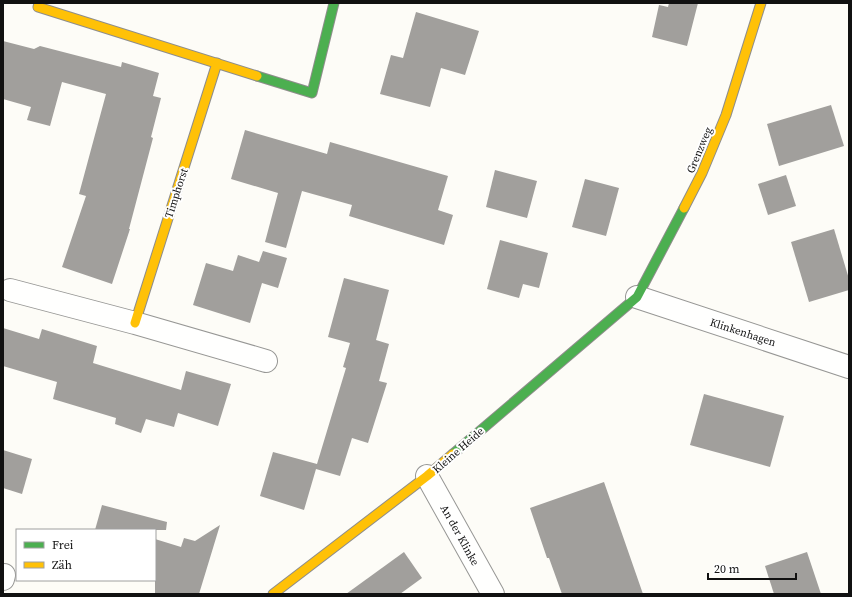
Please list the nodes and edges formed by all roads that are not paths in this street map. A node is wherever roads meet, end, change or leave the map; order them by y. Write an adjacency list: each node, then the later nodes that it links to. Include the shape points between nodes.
1 (39, 3): 4 (street, via 38,7)
2 (334, 3): 4 (street, via 312,93)
3 (762, 3): 6 (street, Grenzweg, via 726,114 702,173)
4 (217, 63): 7 (street, Timphorst)
5 (10, 290): 7 (street)
6 (637, 296): 9 (street, Klinkenhagen); 10 (street, Kleine Heide)
7 (135, 323): 8 (street)
8 (266, 360)
9 (849, 367)
10 (427, 476): 11 (street, Kleine Heide); 12 (street, An der Klinke)
11 (273, 594)
12 (493, 594)

